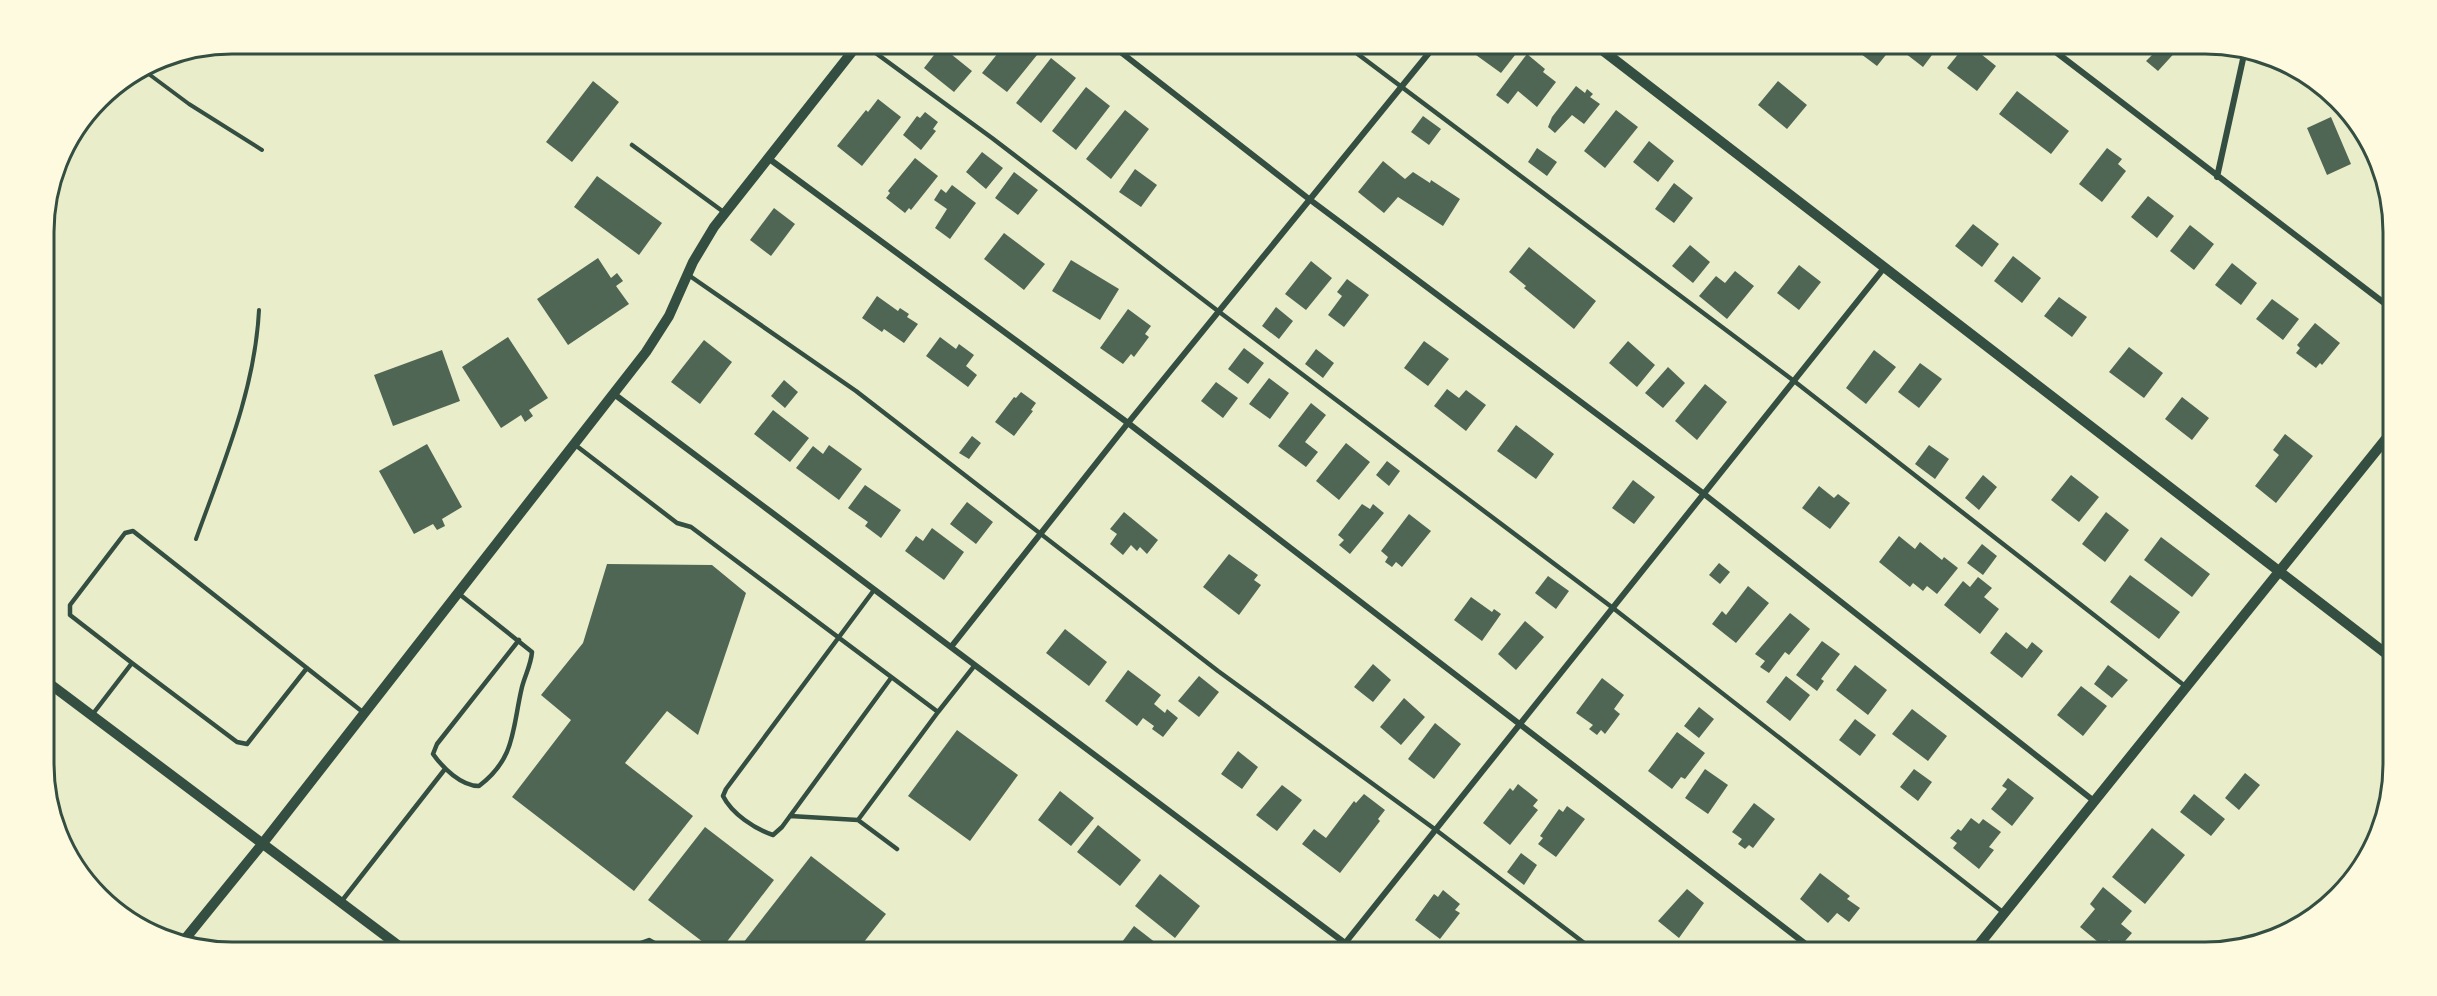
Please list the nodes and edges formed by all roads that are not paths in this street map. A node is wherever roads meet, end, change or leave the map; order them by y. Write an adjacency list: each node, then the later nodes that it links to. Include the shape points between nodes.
1 (853, 54): 11 (street)
2 (875, 54): 18 (lane)
3 (1122, 54): 13 (street)
4 (1356, 54): 9 (lane)
5 (1429, 54): 9 (street)
6 (1606, 54): 15 (street)
7 (2057, 54): 12 (street)
8 (2243, 58): 12 (street)
9 (1400, 88): 13 (street); 19 (lane)
10 (633, 145): 14 (lane)
11 (768, 158): 14 (street); 21 (street)
12 (2217, 177): 17 (street)
13 (1309, 198): 18 (street); 24 (street)
14 (725, 213): 16 (street)
15 (1884, 268): 19 (street); 26 (street)
16 (687, 274): 20 (street, via 669,316); 25 (lane, via 856,391)
17 (2383, 302)
18 (1218, 311): 21 (street); 29 (lane)
19 (1794, 381): 24 (street); 39 (lane)
20 (614, 394): 23 (street); 27 (street)
21 (1128, 423): 25 (street); 43 (street)
22 (2383, 441): 26 (street)
23 (574, 444): 28 (street); 30 (lane)
24 (1704, 494): 29 (street); 45 (street)
25 (1041, 532): 32 (street); 48 (lane, via 1218,671)
26 (2279, 571): 33 (street); 39 (street)
27 (874, 590): 30 (lane); 32 (street)
28 (458, 593): 31 (lane); 41 (street)
29 (1613, 608): 43 (street); 52 (lane)
30 (838, 638): 37 (lane); 46 (lane, via 723,796 729,807 773,836)
31 (519, 640): 44 (lane, via 437,744 433,754); 44 (lane, via 532,652 509,751 479,786 471,786)
32 (951, 647): 35 (street)
33 (2383, 651)
34 (132, 663): 36 (lane, via 237,742 247,744); 36 (lane, via 70,615 70,605 125,533 133,531); 42 (lane)
35 (975, 665): 40 (lane); 55 (street)
36 (307, 668): 41 (lane)
37 (891, 678): 40 (lane); 46 (lane)
38 (54, 687): 42 (street)
39 (2186, 687): 45 (street)
40 (938, 712): 47 (lane)
41 (364, 713): 49 (street)
42 (92, 715): 49 (street)
43 (1520, 724): 48 (street); 58 (street)
44 (445, 769): 51 (lane)
45 (2094, 801): 52 (street)
46 (790, 816): 47 (lane)
47 (858, 820): 50 (lane)
48 (1436, 830): 56 (street); 57 (lane)
49 (263, 843): 51 (street); 53 (street)
50 (897, 849)
51 (341, 902): 54 (street)
52 (2004, 913): 59 (street)
53 (187, 936)
54 (394, 942)
55 (1342, 942)
56 (1347, 942)
57 (1583, 942)
58 (1803, 942)
59 (1981, 942)

